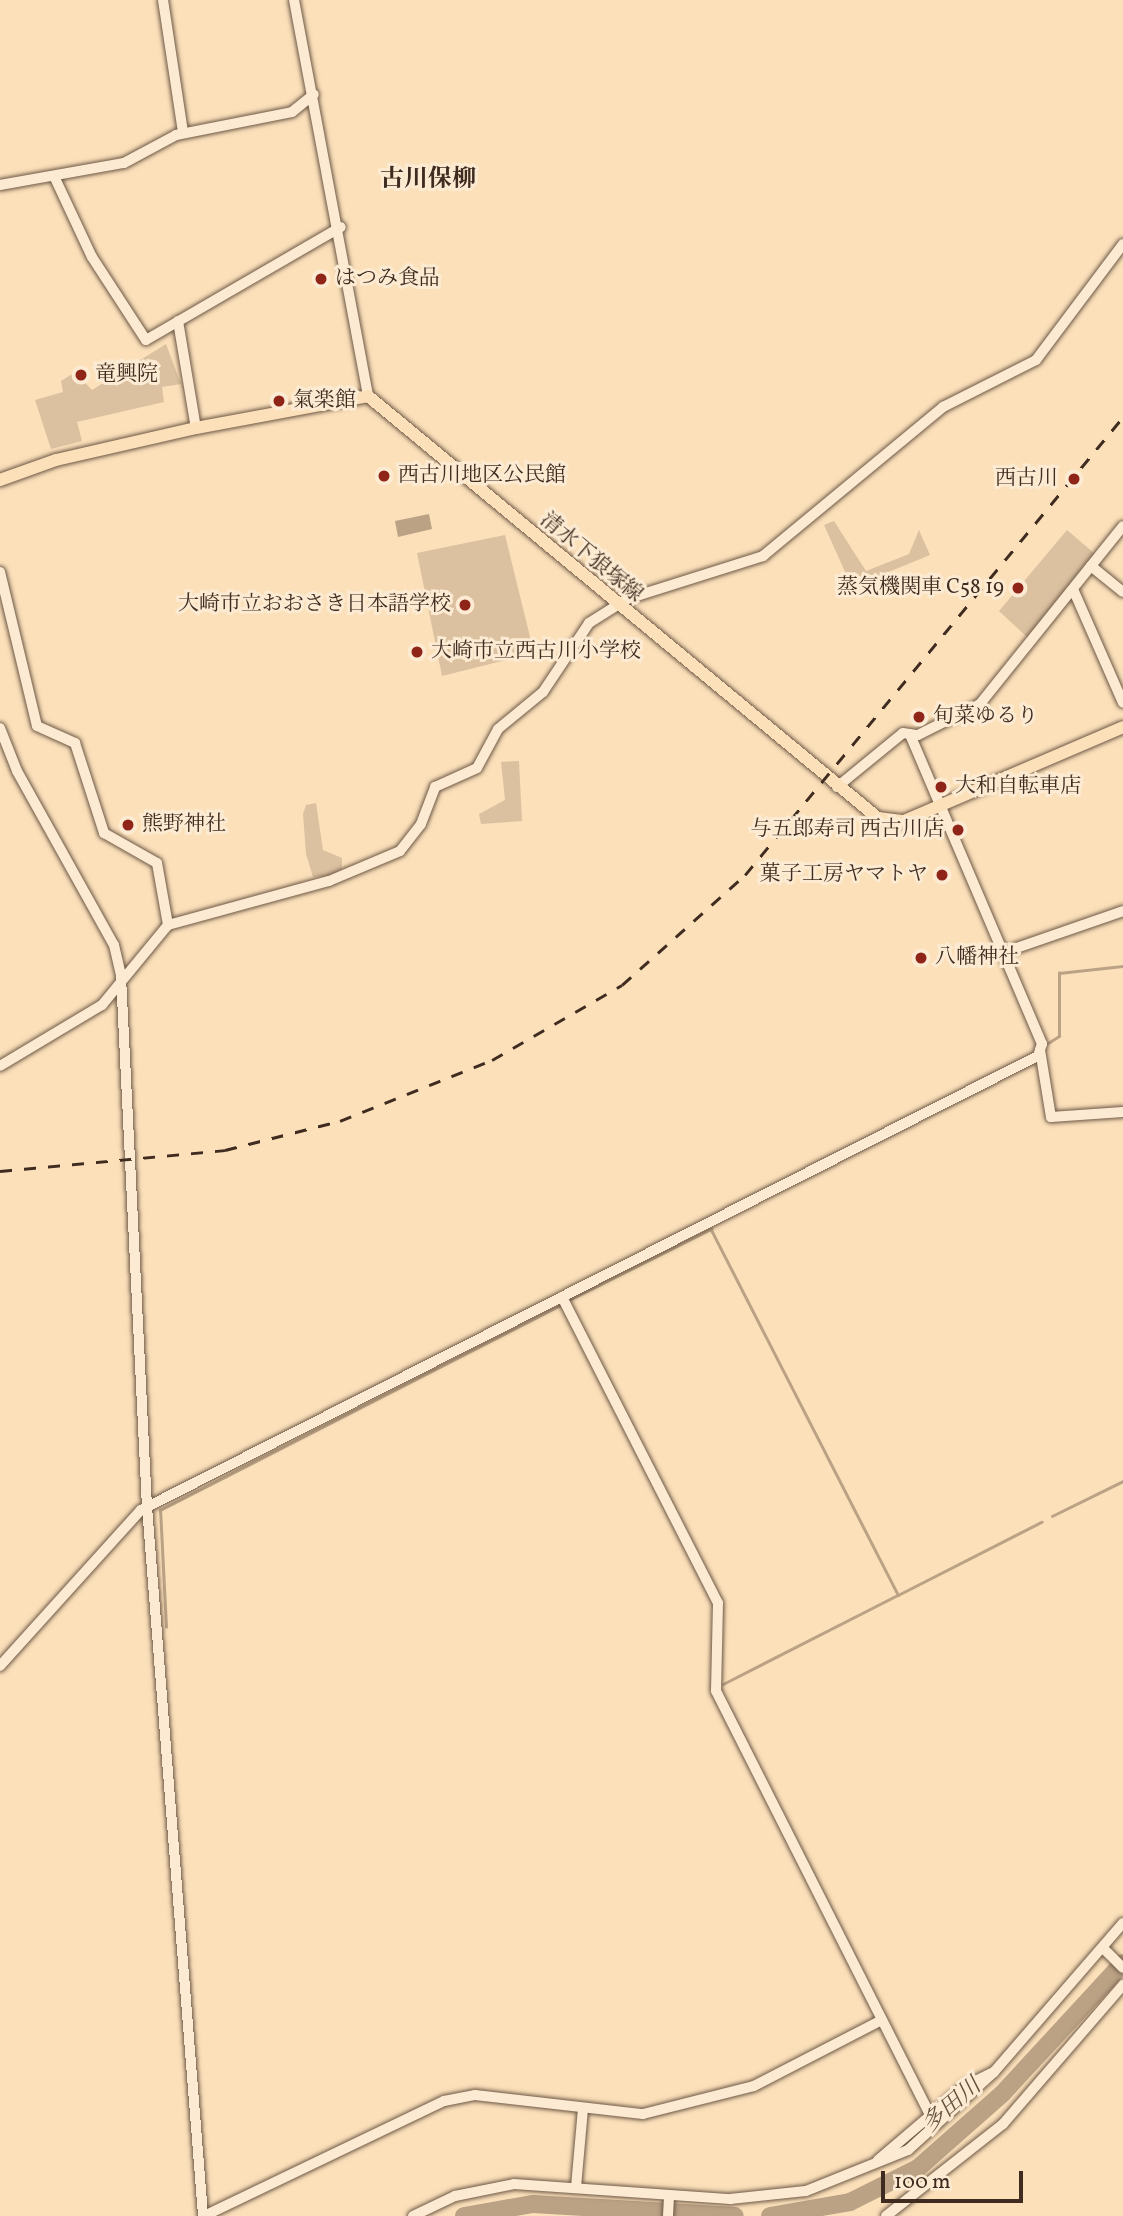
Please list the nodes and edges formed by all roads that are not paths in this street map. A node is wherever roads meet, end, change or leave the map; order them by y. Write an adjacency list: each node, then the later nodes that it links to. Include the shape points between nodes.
1 (163, 0): 4 (street)
2 (294, 0): 3 (street)
3 (314, 94): 4 (street, via 292,112); 7 (street)
4 (183, 133): 5 (street, via 124,163)
5 (54, 176): 6 (street); 9 (street, via 92,257 146,340)
6 (0, 185)
7 (341, 227): 9 (street); 10 (street)
8 (1123, 244): 18 (street, via 1036,360 943,407 763,556)
9 (178, 321): 11 (street)
10 (368, 396): 11 (main road); 18 (main road, 清水下狼塚線)
11 (196, 428): 12 (main road, via 56,460)
12 (0, 480)
13 (1123, 526): 14 (street)
14 (1091, 566): 16 (street); 17 (street)
15 (0, 572): 26 (street, via 37,726 75,743 104,833 157,863)
16 (1073, 589): 19 (street); 22 (street, via 980,704)
17 (1123, 592)
18 (616, 604): 23 (main road, 清水下狼塚線); 26 (street, via 615,612 581,630 543,692 498,729 477,768 435,787 421,824 400,851 329,881)
19 (1123, 703)
20 (1123, 727): 24 (main road, 清水下狼塚線)
21 (0, 728): 28 (street, via 17,771 114,945)
22 (910, 734): 23 (street, via 853,769); 24 (street)
23 (837, 787): 24 (main road, 清水下狼塚線, via 888,821)
24 (938, 807): 27 (street)
25 (1123, 911): 27 (street)
26 (167, 925): 28 (street)
27 (1002, 953): 29 (street)
28 (121, 976): 30 (street, via 102,1005); 33 (street)
29 (1040, 1050): 31 (street, via 1051,1117); 32 (street)
30 (0, 1066)
31 (1123, 1112)
32 (562, 1297): 33 (street); 39 (street, via 718,1602 716,1691)
33 (147, 1507): 34 (street); 46 (street)
34 (0, 1666)
35 (1123, 1923): 36 (street)
36 (1105, 1950): 37 (street); 40 (street)
37 (1123, 1968)
38 (1123, 1985): 49 (street, via 1003,2124)
39 (882, 2020): 41 (street, via 754,2086 643,2114); 42 (street)
40 (994, 2072): 42 (street); 43 (street, via 931,2134)
41 (583, 2109): 44 (street); 46 (street, via 475,2095 444,2101)
42 (930, 2115): 43 (street)
43 (862, 2172): 45 (street, via 775,2198)
44 (576, 2187): 45 (street); 47 (street, via 495,2186)
45 (669, 2200): 48 (street)
46 (204, 2216)
47 (413, 2216)
48 (668, 2216)
49 (886, 2216)

